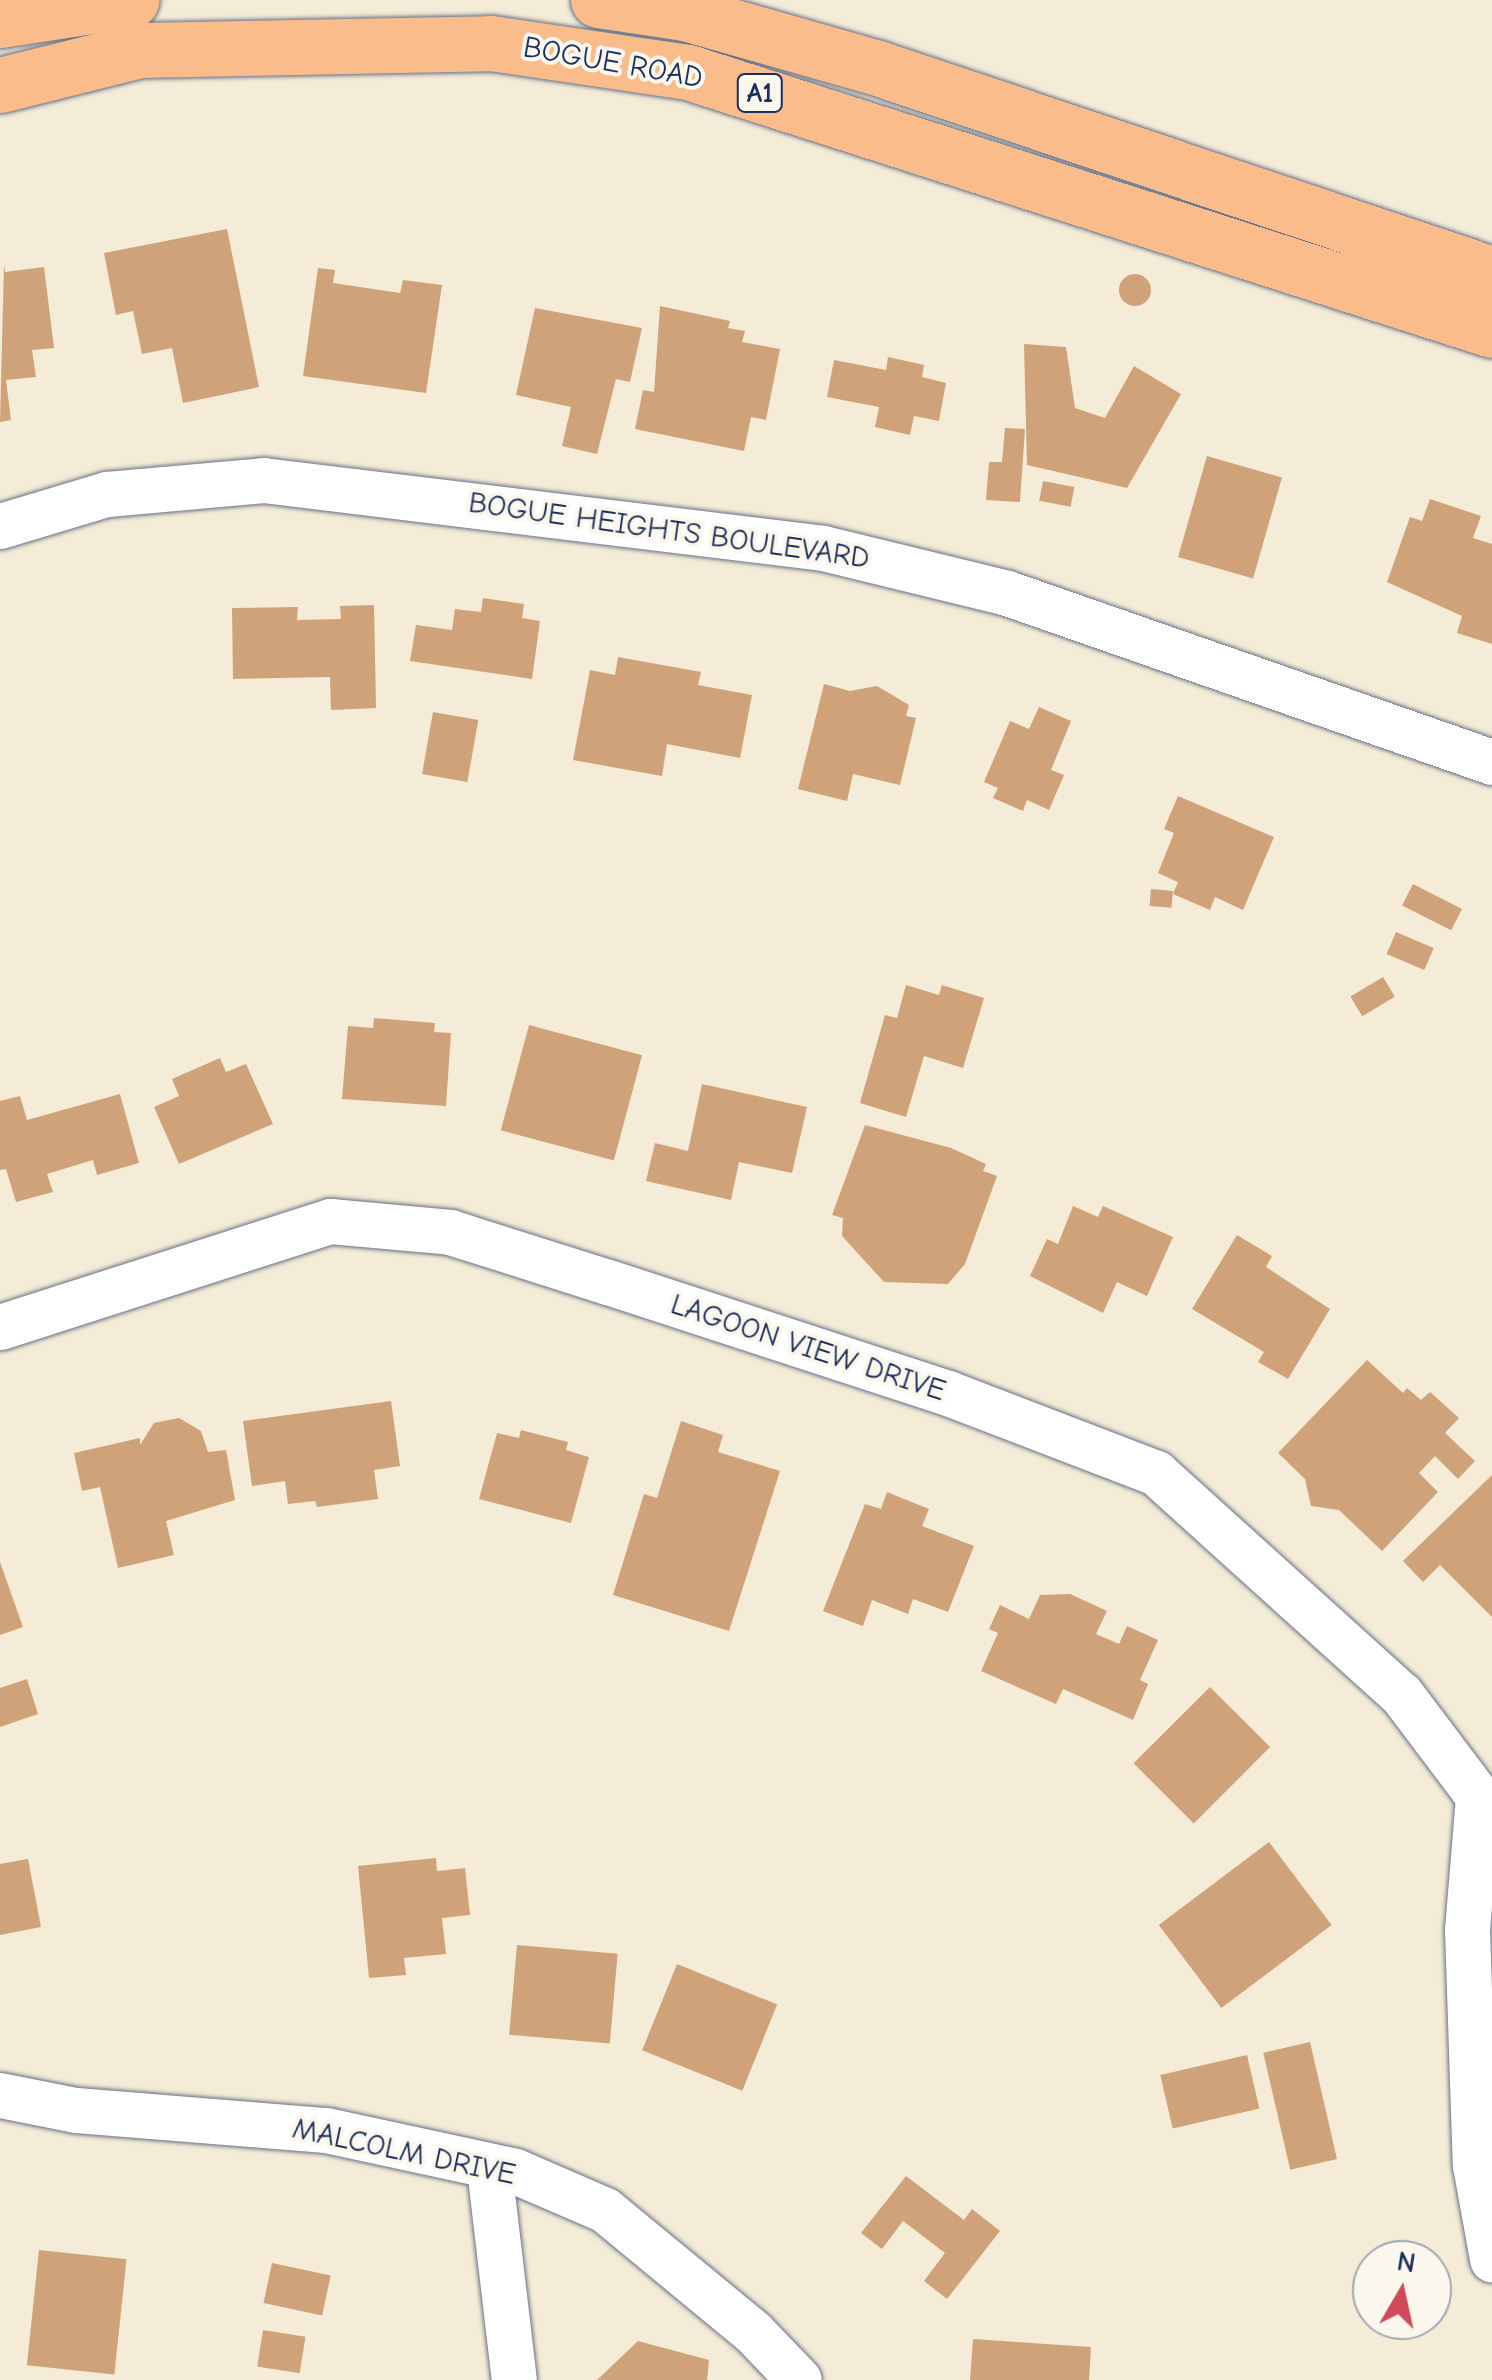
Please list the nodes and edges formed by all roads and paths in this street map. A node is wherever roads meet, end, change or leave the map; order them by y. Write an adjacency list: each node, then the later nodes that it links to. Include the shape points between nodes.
1 (130, 0): 3 (main road)
2 (598, 0): 5 (main road, BOGUE ROAD / A1, via 685,13 881,68)
3 (0, 20)
4 (0, 85): 6 (main road, BOGUE ROAD / A1, via 140,50 471,43 688,72)
5 (1492, 274)
6 (1492, 330)
7 (0, 526): 8 (street, BOGUE HEIGHTS BOULEVARD, via 107,494 264,480 823,548 1006,593)
8 (1492, 762)
9 (0, 1327): 10 (street, LAGOON VIEW DRIVE, via 330,1221 468,1237 948,1393 1156,1474 1401,1694)
10 (1485, 1800): 13 (street, via 1468,1930 1475,2165)
11 (0, 2095): 12 (street, MALCOLM DRIVE, via 76,2110 326,2130)
12 (490, 2168): 14 (street); 15 (street, MALCOLM DRIVE, via 515,2171 605,2210 753,2332)
13 (1492, 2259)
14 (514, 2380)
15 (799, 2380)

